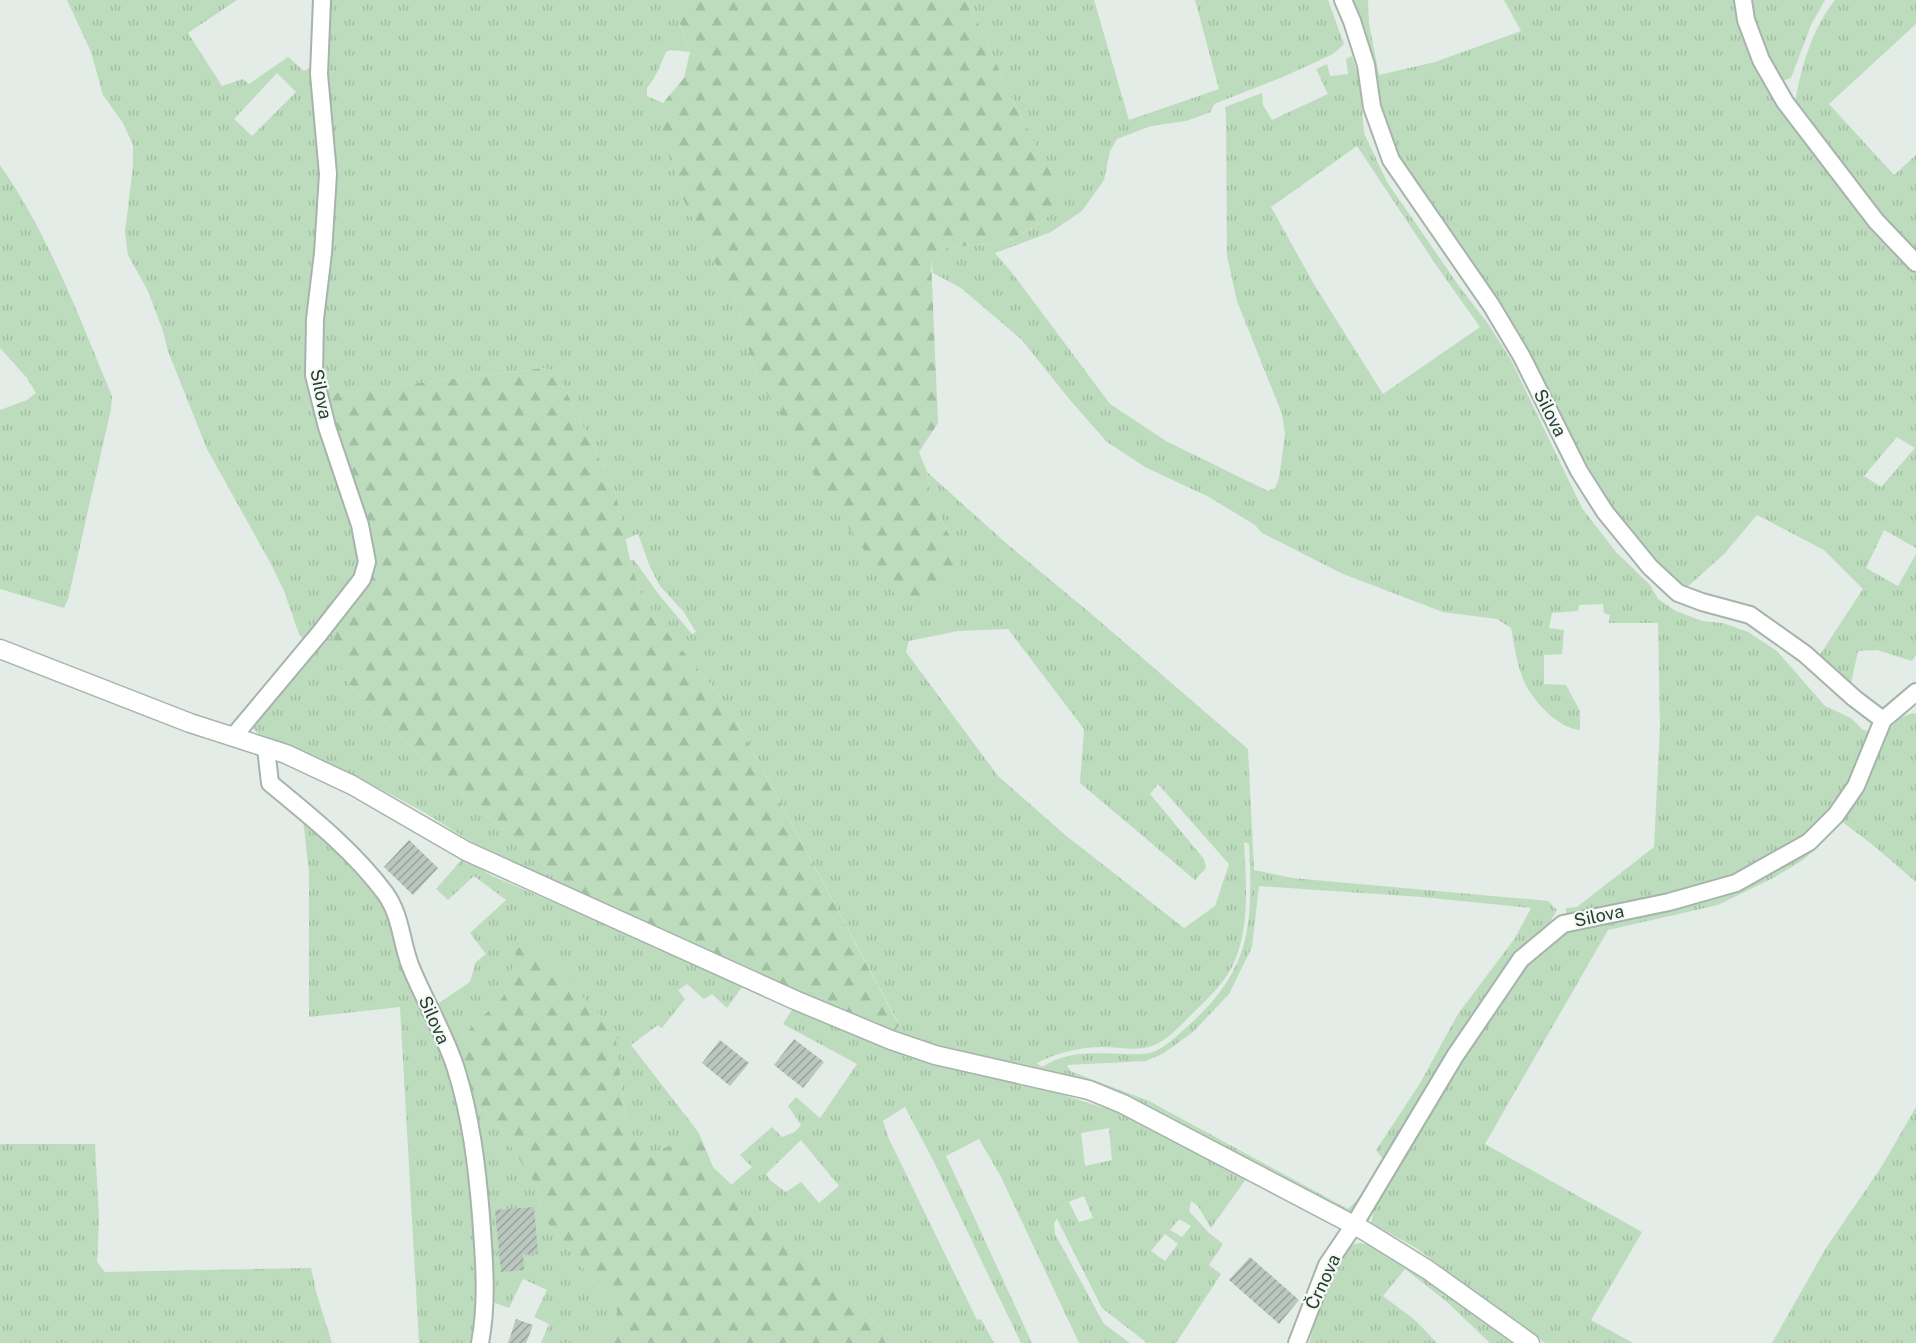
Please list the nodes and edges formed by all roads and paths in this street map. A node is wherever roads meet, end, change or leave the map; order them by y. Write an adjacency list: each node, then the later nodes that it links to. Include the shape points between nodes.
1 (322, 0): 8 (street, Silova, via 319,74 327,174 314,375 360,525 367,562 362,579)
2 (1342, 0): 7 (street, Silova, via 1366,65 1372,107 1391,160 1491,305 1605,512 1650,567 1678,593 1750,615 1805,654)
3 (1743, 0): 4 (street, via 1761,60 1785,102 1876,221)
4 (1916, 263)
5 (0, 649): 8 (street)
6 (1916, 692): 7 (street, Silova)
7 (1883, 720): 10 (street, Silova, via 1856,786 1809,842 1736,883 1669,902 1563,924 1521,959 1455,1056)
8 (233, 737): 9 (street)
9 (266, 748): 10 (street, via 352,785 466,851 795,1000 935,1055 1089,1090); 11 (street, Silova, via 270,783 346,849 385,894 399,919 410,963 456,1067 472,1129 480,1206 485,1270)
10 (1354, 1225): 12 (street, Črnova, via 1327,1265); 13 (street, via 1428,1270)
11 (480, 1343)
12 (1297, 1343)
13 (1530, 1343)

